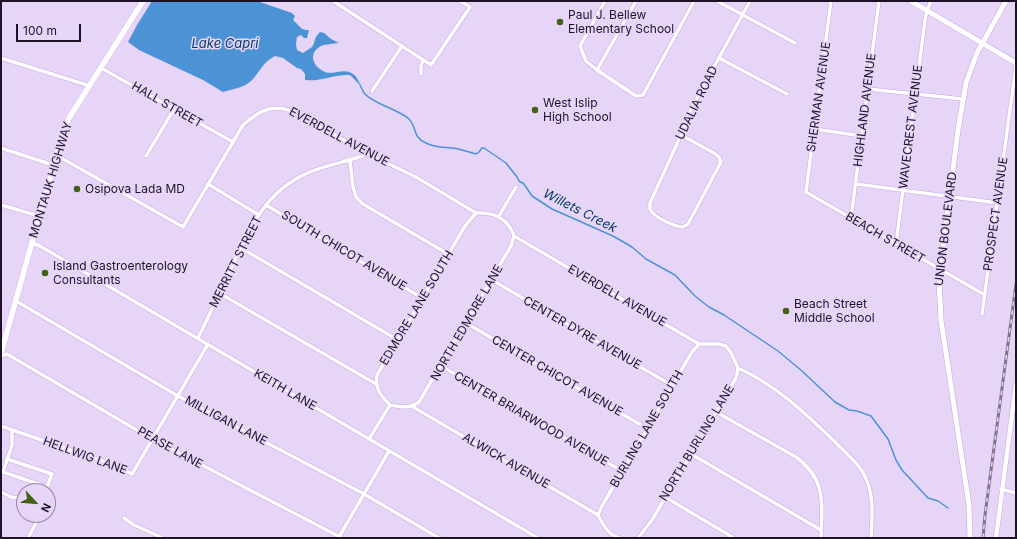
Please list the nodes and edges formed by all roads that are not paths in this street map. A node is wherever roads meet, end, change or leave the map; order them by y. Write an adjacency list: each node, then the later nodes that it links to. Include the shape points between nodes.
1 (143, 1): 23 (main road, MONTAUK HIGHWAY)
2 (333, 1): 18 (street)
3 (460, 1): 21 (street, via 470,7 431,66)
4 (605, 1): 24 (street, via 580,46 586,60)
5 (636, 1): 24 (street)
6 (694, 1): 24 (street, via 643,95 636,96)
7 (717, 1): 15 (street)
8 (750, 1): 15 (street, UDALIA ROAD)
9 (831, 1): 33 (street, SHERMAN AVENUE)
10 (879, 1): 27 (street, HIGHLAND AVENUE)
11 (911, 1): 14 (main road)
12 (931, 1): 14 (street, WAVECREST AVENUE)
13 (1006, 1): 17 (main road, UNION BOULEVARD)
14 (927, 10): 17 (main road); 29 (street, WAVECREST AVENUE)
15 (743, 15): 16 (street); 20 (street, UDALIA ROAD)
16 (794, 43)
17 (983, 43): 22 (main road); 31 (main road, UNION BOULEVARD, via 969,72)
18 (402, 46): 21 (street); 28 (street)
19 (1, 58): 26 (street)
20 (719, 58): 30 (street); 34 (street, UDALIA ROAD, via 691,109)
21 (423, 60): 25 (street)
22 (1016, 64): 49 (street, PROSPECT AVENUE)
23 (101, 68): 26 (main road, MONTAUK HIGHWAY); 32 (street, HALL STREET)
24 (597, 70)
25 (421, 74)
26 (90, 86): 39 (main road, MONTAUK HIGHWAY, via 69,118)
27 (868, 89): 29 (street); 35 (street, HIGHLAND AVENUE)
28 (372, 91)
29 (915, 93): 31 (street); 46 (street, WAVECREST AVENUE)
30 (787, 94)
31 (963, 99): 48 (main road, UNION BOULEVARD)
32 (174, 109): 36 (street, HALL STREET); 40 (street)
33 (814, 129): 35 (street); 47 (street, SHERMAN AVENUE)
34 (681, 135): 34 (street, UDALIA ROAD, via 719,157 721,162 688,224 683,227 654,215 650,209 650,203)
35 (862, 136): 44 (street, HIGHLAND AVENUE)
36 (233, 142): 38 (street, EVERDELL AVENUE, via 243,125 253,116 274,107 286,108); 43 (street, EVERDELL AVENUE)
37 (1, 148): 42 (street)
38 (368, 154): 41 (street, MERRITT STREET); 52 (street, EVERDELL AVENUE, via 416,177)
39 (56, 155): 42 (main road, MONTAUK HIGHWAY); 43 (street, EVERDELL AVENUE, via 184,227)
40 (146, 156)
41 (350, 161): 51 (street, MERRITT STREET, via 305,174 284,187); 61 (street, via 356,197)
42 (54, 165): 54 (main road, MONTAUK HIGHWAY)
43 (208, 184): 53 (street)
44 (856, 184): 46 (street); 56 (street, HIGHLAND AVENUE)
45 (516, 187): 55 (street)
46 (903, 191): 48 (street); 59 (street, WAVECREST AVENUE)
47 (806, 192): 56 (street, BEACH STREET)
48 (950, 197): 49 (street); 62 (main road, UNION BOULEVARD)
49 (998, 203): 65 (street, PROSPECT AVENUE)
50 (1, 205): 54 (street)
51 (266, 205): 53 (street, MERRITT STREET); 66 (street, SOUTH CHICOT AVENUE)
52 (476, 213): 55 (street, EVERDELL AVENUE, via 486,212); 61 (street, EDMORE LANE SOUTH, via 467,222)
53 (259, 215): 60 (street, MERRITT STREET)
54 (39, 216): 58 (main road, MONTAUK HIGHWAY)
55 (499, 216): 57 (street)
56 (851, 218): 59 (street, BEACH STREET)
57 (514, 236): 63 (street, NORTH EDMORE LANE); 73 (street, EVERDELL AVENUE)
58 (32, 243): 67 (main road, MONTAUK HIGHWAY); 70 (street, KEITH LANE)
59 (896, 244): 62 (street, BEACH STREET)
60 (241, 248): 64 (street, MERRITT STREET); 71 (street)
61 (448, 254): 66 (street, EDMORE LANE SOUTH)
62 (940, 270): 65 (street, BEACH STREET); 117 (main road, UNION BOULEVARD, via 941,320 969,505)
63 (492, 280): 69 (street, NORTH EDMORE LANE); 79 (street, CENTER DYRE AVENUE)
64 (219, 293): 70 (street, MERRITT STREET); 77 (street)
65 (985, 295): 68 (street, PROSPECT AVENUE)
66 (422, 298): 71 (street, EDMORE LANE SOUTH)
67 (16, 301): 74 (main road, MONTAUK HIGHWAY); 80 (street, MILLIGAN LANE)
68 (982, 314)
69 (466, 323): 75 (street, NORTH EDMORE LANE); 86 (street, CENTER CHICOT AVENUE)
70 (198, 338): 72 (street, KEITH LANE)
71 (398, 340): 77 (street, EDMORE LANE SOUTH, via 377,375)
72 (208, 344): 80 (street); 89 (street, KEITH LANE)
73 (699, 344): 76 (street, via 726,346); 79 (street, BURLING LANE SOUTH)
74 (1, 354): 88 (street, PEASE LANE, via 7,354)
75 (441, 366): 83 (street, NORTH EDMORE LANE, via 424,396); 93 (street, CENTER BRIARWOOD AVENUE)
76 (738, 368): 84 (street, NORTH BURLING LANE, via 736,378); 116 (street, via 777,390 800,409 862,472 871,497)
77 (376, 384): 82 (street, via 381,396)
78 (1016, 384): 81 (street)
79 (673, 386): 86 (street, BURLING LANE SOUTH)
80 (178, 396): 88 (street); 99 (street, MILLIGAN LANE)
81 (1015, 396): 96 (street)
82 (390, 405): 83 (street); 89 (street)
83 (413, 407): 102 (street, ALWICK AVENUE)
84 (716, 412): 91 (street, NORTH BURLING LANE); 105 (street, via 806,464 819,485 822,497)
85 (1, 426): 87 (street, HELLWIG LANE)
86 (648, 429): 93 (street, BURLING LANE SOUTH)
87 (12, 430): 88 (street, HELLWIG LANE, via 118,466 132,474); 92 (street, via 12,445)
88 (152, 439): 106 (street, PEASE LANE)
89 (369, 439): 90 (street, KEITH LANE)
90 (389, 451): 99 (street); 111 (street, KEITH LANE)
91 (691, 454): 100 (street, NORTH BURLING LANE); 105 (street)
92 (7, 459): 94 (street, via 3,472); 95 (street, via 52,474)
93 (622, 472): 102 (street, BURLING LANE SOUTH)
94 (31, 483)
95 (48, 483)
96 (1002, 489): 98 (street); 118 (street)
97 (1, 492): 101 (street)
98 (1016, 493)
99 (364, 494): 106 (street); 110 (street, MILLIGAN LANE)
100 (665, 497): 113 (street, NORTH BURLING LANE); 114 (street)
101 (16, 498)
102 (598, 515): 107 (street)
103 (124, 518): 109 (street)
104 (36, 523): 108 (street)
105 (821, 530): 115 (street)
106 (340, 537)
107 (612, 537): 112 (street)
108 (28, 538)
109 (163, 538)
110 (439, 538)
111 (538, 538)
112 (620, 538)
113 (638, 538)
114 (734, 538)
115 (821, 538)
116 (871, 538)
117 (970, 538)
118 (996, 538)

